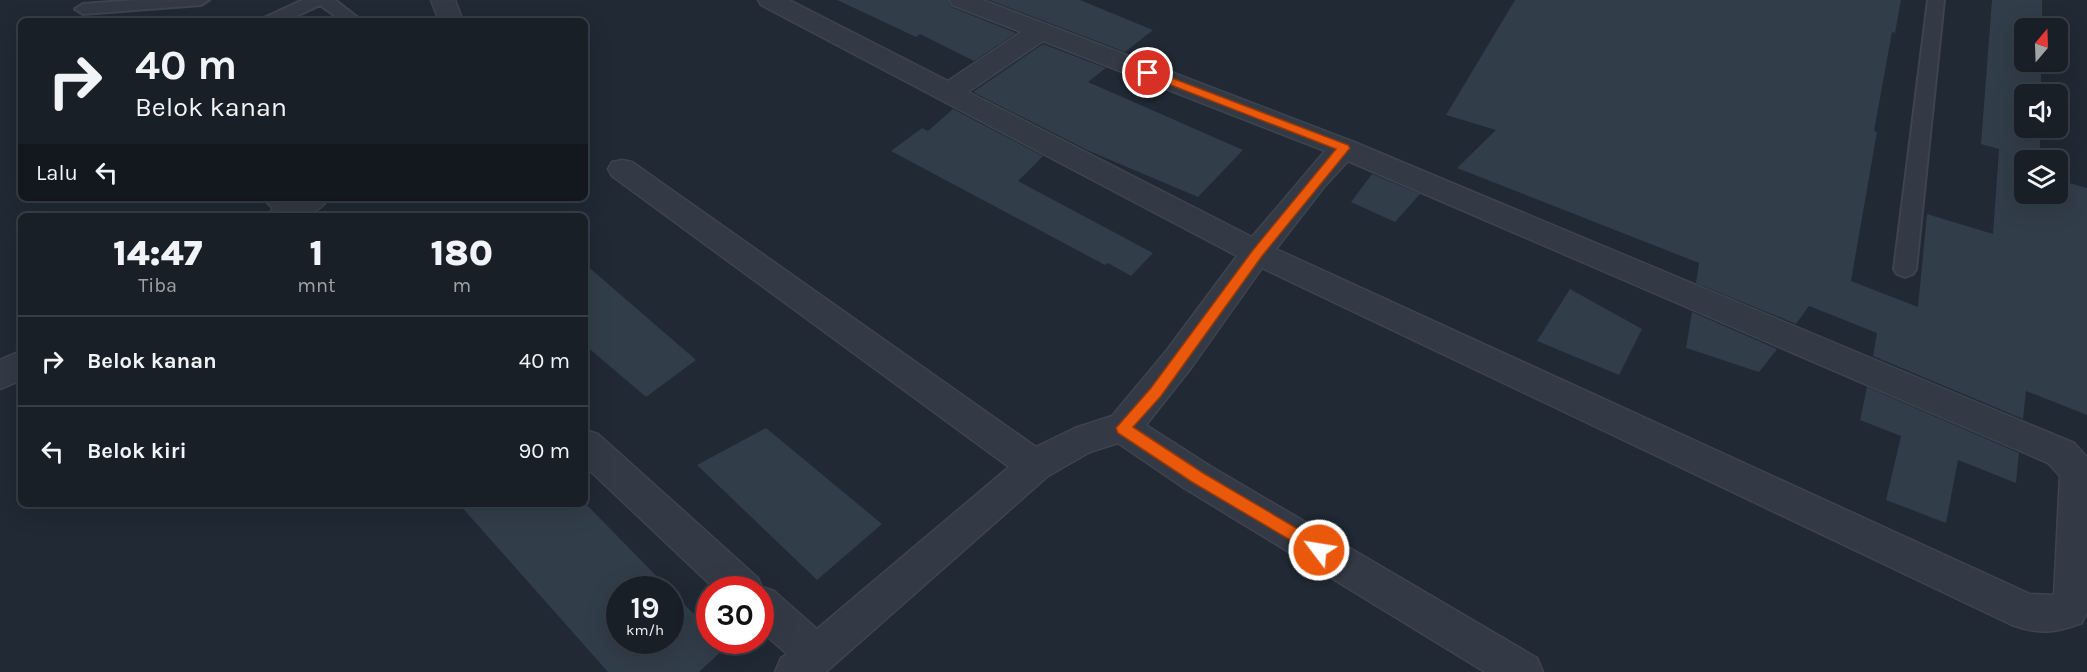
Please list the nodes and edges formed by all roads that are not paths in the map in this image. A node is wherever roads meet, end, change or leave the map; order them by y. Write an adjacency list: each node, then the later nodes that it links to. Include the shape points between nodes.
1 (201, 0): 8 (lane)
2 (316, 0): 9 (lane)
3 (324, 0): 10 (lane)
4 (443, 0): 11 (street)
5 (770, 0): 13 (street)
6 (961, 0): 12 (street)
7 (1936, 0): 17 (lane)
8 (83, 9)
9 (278, 18)
10 (349, 18)
11 (450, 18)
12 (1040, 31): 13 (street); 14 (street)
13 (948, 93): 16 (street)
14 (1344, 148): 16 (street); 16 (street, via 2061,453 2078,476 2074,595 2068,610 2048,615 2026,612)
15 (621, 169): 22 (street)
16 (1257, 253): 20 (street, via 1156,392)
17 (1905, 269)
18 (18, 366): 19 (street)
19 (0, 376)
20 (1123, 428): 22 (street, via 1072,443); 26 (street, via 1197,477)
21 (588, 447): 23 (street)
22 (1035, 466): 25 (street)
23 (729, 576)
24 (774, 622): 25 (street)
25 (807, 664)
26 (1522, 672)

